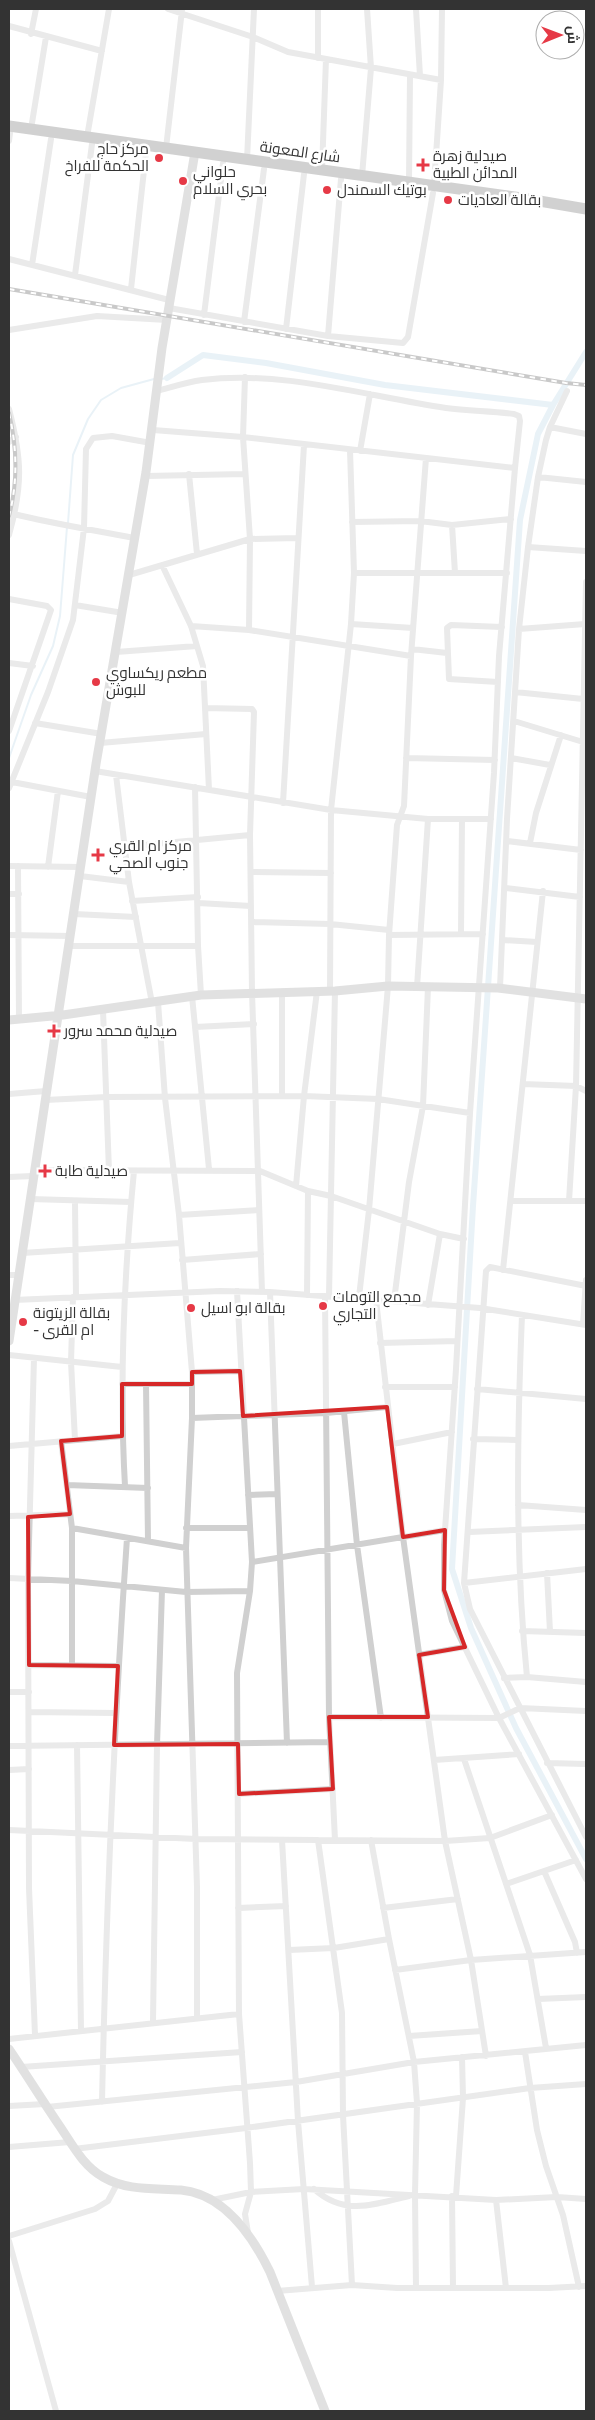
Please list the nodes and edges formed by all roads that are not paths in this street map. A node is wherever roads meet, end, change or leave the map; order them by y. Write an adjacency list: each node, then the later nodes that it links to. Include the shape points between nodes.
1 (36, 9): 11 (street)
2 (109, 9): 14 (street)
3 (168, 9): 9 (street)
4 (254, 9): 13 (street)
5 (318, 9): 15 (street)
6 (367, 9): 17 (street)
7 (416, 9): 19 (street)
8 (442, 9): 20 (street)
9 (182, 11): 13 (street); 25 (street)
10 (9, 26): 11 (street)
11 (31, 34): 12 (street)
12 (46, 37): 14 (street); 21 (street)
13 (253, 37): 15 (street, via 288,52); 28 (street)
14 (102, 51): 24 (street)
15 (318, 58): 16 (street)
16 (326, 59): 17 (street); 31 (street)
17 (371, 68): 18 (street); 33 (street)
18 (410, 75): 19 (street); 35 (street)
19 (420, 76): 20 (street)
20 (441, 80): 36 (street)
21 (31, 129): 22 (highway, شارع المعونة); 24 (highway, شارع المعونة)
22 (9, 133): 23 (highway, شارع المعونة)
23 (50, 139): 24 (highway, شارع المعونة); 40 (street)
24 (89, 140): 25 (highway, شارع المعونة); 26 (highway, شارع المعونة); 41 (street)
25 (166, 148): 27 (highway, شارع المعونة)
26 (146, 152): 27 (highway, شارع المعونة); 42 (street)
27 (194, 155): 28 (highway, شارع المعونة); 29 (highway, شارع المعونة); 43 (street)
28 (247, 160): 31 (highway, شارع المعونة)
29 (223, 163): 30 (highway, شارع المعونة); 44 (street)
30 (264, 169): 32 (highway, شارع المعونة); 46 (street)
31 (322, 170): 33 (highway, شارع المعونة)
32 (304, 174): 34 (highway, شارع المعونة); 47 (street)
33 (362, 176): 35 (highway, شارع المعونة)
34 (341, 179): 36 (highway, شارع المعونة); 49 (street)
35 (409, 182): 36 (highway, شارع المعونة)
36 (433, 189): 37 (highway, شارع المعونة); 38 (highway, شارع المعونة); 49 (street, via 406,341)
37 (586, 209)
38 (586, 214)
39 (9, 259): 40 (street)
40 (32, 266): 41 (street)
41 (75, 275): 42 (street)
42 (130, 288): 43 (street)
43 (169, 304): 44 (street); 45 (street)
44 (204, 315): 46 (street)
45 (167, 320): 48 (street, via 97,316); 51 (street)
46 (244, 322): 47 (street)
47 (286, 329): 49 (street)
48 (9, 330)
49 (328, 336)
50 (245, 377): 51 (street); 53 (street); 59 (street)
51 (158, 387): 56 (street)
52 (567, 391): 55 (street)
53 (370, 394): 64 (street); 66 (street, via 446,408 519,416)
54 (9, 409): 58 (street)
55 (550, 427): 57 (street); 70 (street)
56 (153, 430): 59 (street); 61 (street)
57 (586, 434)
58 (16, 437): 60 (street); 72 (street, via 20,475)
59 (243, 437): 62 (street); 68 (street)
60 (9, 442)
61 (151, 443): 69 (street); 77 (street, via 112,436 91,439 86,449)
62 (304, 444): 63 (street); 80 (street)
63 (350, 450): 64 (street); 75 (street)
64 (360, 451): 65 (street)
65 (426, 458): 66 (street); 74 (street)
66 (515, 468): 73 (street)
67 (189, 474): 68 (street); 69 (street); 84 (street)
68 (245, 474): 81 (street)
69 (146, 476): 79 (street)
70 (538, 477): 71 (street); 82 (street)
71 (586, 482)
72 (14, 514): 77 (street, via 60,526); 78 (street)
73 (511, 518): 76 (street); 89 (street)
74 (420, 521): 75 (street); 76 (street); 86 (street)
75 (352, 522): 87 (street)
76 (452, 524): 88 (street)
77 (81, 527): 79 (street); 93 (street)
78 (9, 534)
79 (134, 538): 90 (street)
80 (297, 538): 81 (street); 103 (street)
81 (250, 539): 84 (street); 102 (street)
82 (528, 547): 83 (street); 101 (street)
83 (586, 551)
84 (197, 554): 85 (street)
85 (162, 565): 90 (street); 98 (street)
86 (418, 572): 87 (street); 88 (street); 100 (street)
87 (354, 573): 96 (street)
88 (455, 573): 89 (street)
89 (507, 573): 99 (street)
90 (129, 575): 95 (street)
91 (586, 582): 94 (street)
92 (9, 599): 110 (street, via 50,608)
93 (75, 605): 95 (street); 117 (street, via 68,639)
94 (586, 607): 97 (street)
95 (123, 613): 106 (street)
96 (351, 624): 100 (street); 105 (street)
97 (585, 624): 101 (street); 113 (street)
98 (191, 626): 102 (street); 104 (street)
99 (502, 627): 108 (street, via 449,626); 111 (street)
100 (413, 628): 107 (street)
101 (520, 629): 112 (street)
102 (249, 630): 103 (street)
103 (293, 638): 105 (street); 136 (street)
104 (197, 646): 106 (street); 114 (street, via 203,666)
105 (347, 646): 107 (street); 137 (street)
106 (116, 652): 121 (street)
107 (411, 653): 108 (street); 123 (street)
108 (446, 653): 111 (street, via 450,680)
109 (9, 663): 110 (street)
110 (33, 666): 115 (street)
111 (498, 682): 125 (street)
112 (515, 692): 113 (street); 116 (street)
113 (584, 699): 122 (street)
114 (205, 708): 119 (street); 134 (street, via 253,710)
115 (11, 719): 118 (street)
116 (514, 721): 120 (street); 124 (street)
117 (35, 723): 121 (street); 129 (street)
118 (9, 731)
119 (206, 734): 121 (street); 131 (street)
120 (561, 735): 122 (street); 126 (street)
121 (101, 738): 127 (street)
122 (583, 742): 135 (street)
123 (406, 758): 125 (street); 138 (street)
124 (511, 758): 126 (street); 144 (street)
125 (495, 760): 141 (street)
126 (550, 765): 145 (street)
127 (95, 771): 128 (street); 133 (street)
128 (116, 775): 130 (street); 146 (street)
129 (10, 785): 132 (street)
130 (195, 787): 131 (street); 143 (street)
131 (209, 790): 134 (street)
132 (58, 791): 133 (street); 150 (street)
133 (92, 797): 151 (street)
134 (250, 797): 136 (street); 142 (street)
135 (584, 801): 147 (street)
136 (283, 803): 137 (street)
137 (331, 810): 138 (street); 153 (street)
138 (402, 816): 139 (street); 168 (street, via 398,825)
139 (428, 819): 140 (street); 170 (street)
140 (462, 819): 141 (street); 169 (street)
141 (491, 819): 171 (street)
142 (250, 834): 143 (street); 152 (street)
143 (196, 838): 146 (street); 160 (street)
144 (507, 841): 145 (street); 155 (street)
145 (530, 844): 147 (street)
146 (123, 846): 154 (street)
147 (581, 850): 159 (street)
148 (9, 866): 149 (street)
149 (18, 866): 150 (street); 158 (street)
150 (48, 867): 151 (street)
151 (81, 872): 154 (street); 163 (street)
152 (251, 872): 153 (street); 162 (street)
153 (331, 873): 167 (street)
154 (129, 882): 161 (street)
155 (506, 888): 156 (street); 175 (street)
156 (543, 891): 159 (street); 176 (street)
157 (9, 894): 158 (street)
158 (19, 894): 173 (street)
159 (580, 896): 165 (street)
160 (198, 900): 161 (street); 162 (street); 179 (street)
161 (132, 901): 164 (street)
162 (252, 906): 166 (street)
163 (74, 914): 164 (street); 174 (street)
164 (136, 917): 177 (street)
165 (584, 921): 191 (street)
166 (252, 922): 167 (street); 187 (street)
167 (330, 924): 168 (street); 186 (street)
168 (389, 932): 170 (street); 180 (street)
169 (462, 933): 170 (street); 171 (street)
170 (420, 934): 181 (street)
171 (483, 934): 183 (street)
172 (9, 935): 173 (street)
173 (19, 935): 174 (street); 196 (street)
174 (71, 936): 178 (street)
175 (502, 940): 176 (street); 184 (street)
176 (537, 942): 189 (street)
177 (141, 945): 178 (street); 179 (street); 192 (street)
178 (70, 946): 194 (street)
179 (198, 946): 190 (street)
180 (388, 986): 181 (street); 186 (street); 211 (street)
181 (417, 987): 182 (street)
182 (428, 987): 183 (street); 212 (street)
183 (480, 987): 184 (street); 213 (street)
184 (499, 988): 189 (street)
185 (317, 991): 186 (street); 188 (street); 206 (street)
186 (332, 991): 210 (street)
187 (252, 992): 188 (street); 190 (street); 197 (street)
188 (282, 993): 205 (street)
189 (531, 993): 191 (street); 199 (street)
190 (197, 996): 192 (street); 198 (street)
191 (582, 999): 200 (street)
192 (155, 1002): 193 (street); 209 (street)
193 (104, 1010): 194 (street); 207 (street)
194 (59, 1015): 196 (street); 203 (street)
195 (9, 1020): 196 (street)
196 (19, 1020)
197 (254, 1024): 198 (street); 204 (street)
198 (195, 1027): 208 (street)
199 (523, 1084): 200 (street); 225 (street)
200 (576, 1086): 201 (street); 226 (street)
201 (586, 1092)
202 (9, 1094): 203 (street)
203 (46, 1095): 207 (street); 219 (street)
204 (256, 1096): 205 (street); 208 (street); 217 (street)
205 (282, 1096): 206 (street)
206 (304, 1096): 210 (street); 221 (street)
207 (107, 1097): 209 (street); 216 (street)
208 (201, 1097): 209 (street); 214 (street)
209 (165, 1098): 215 (street)
210 (332, 1098): 211 (street); 223 (street)
211 (378, 1099): 212 (street); 231 (street)
212 (423, 1106): 213 (street); 233 (street)
213 (470, 1113): 235 (street)
214 (208, 1169): 215 (street); 217 (street)
215 (173, 1170): 218 (street); 232 (street)
216 (109, 1171): 218 (street); 219 (street)
217 (260, 1171): 221 (street); 230 (street)
218 (134, 1172): 228 (street)
219 (34, 1173): 220 (street); 224 (street)
220 (9, 1176)
221 (296, 1186): 222 (street)
222 (308, 1191): 223 (street); 251 (street)
223 (331, 1196): 231 (street); 253 (street)
224 (30, 1199): 227 (street); 239 (street)
225 (512, 1201): 226 (street); 242 (street)
226 (568, 1201): 229 (street)
227 (75, 1202): 228 (street); 238 (street)
228 (131, 1202): 237 (street)
229 (586, 1202)
230 (259, 1210): 232 (street); 240 (street)
231 (369, 1210): 233 (street); 255 (street)
232 (178, 1215): 236 (street)
233 (404, 1221): 234 (street); 258 (street)
234 (440, 1234): 235 (street); 259 (street)
235 (464, 1239): 260 (street)
236 (180, 1244): 237 (street); 241 (street)
237 (128, 1247): 238 (street); 252 (street)
238 (75, 1251): 239 (street); 254 (street)
239 (22, 1253): 243 (street)
240 (260, 1254): 241 (street); 247 (street)
241 (182, 1260): 249 (street)
242 (503, 1270): 245 (street); 261 (street, via 487,1269)
243 (13, 1275): 256 (street)
244 (586, 1280): 245 (street)
245 (586, 1286): 250 (street)
246 (237, 1291): 247 (street); 249 (street); 271 (street)
247 (262, 1292): 248 (street)
248 (270, 1292): 251 (street); 285 (street)
249 (186, 1294): 252 (street); 272 (street)
250 (586, 1294): 263 (street)
251 (307, 1295): 253 (street)
252 (126, 1296): 254 (street); 270 (street)
253 (327, 1296): 255 (street); 283 (street)
254 (74, 1297): 256 (street); 269 (street)
255 (359, 1297): 257 (street)
256 (14, 1300): 264 (street)
257 (376, 1300): 258 (street); 266 (street)
258 (394, 1301): 259 (street)
259 (428, 1305): 260 (street)
260 (460, 1307): 261 (street); 265 (street)
261 (481, 1308): 262 (street); 278 (street)
262 (522, 1315): 263 (street); 279 (street)
263 (584, 1324)
264 (9, 1341)
265 (457, 1341): 266 (street); 276 (street)
266 (380, 1343): 277 (street)
267 (9, 1355): 268 (street)
268 (34, 1358): 269 (street); 293 (street)
269 (71, 1362): 270 (street); 290 (street)
270 (122, 1367): 273 (street)
271 (240, 1371): 272 (street); 284 (street)
272 (192, 1372): 275 (street)
273 (122, 1384): 274 (street); 288 (street)
274 (146, 1384): 275 (street); 298 (street)
275 (192, 1384): 286 (street)
276 (455, 1386): 277 (street); 287 (street)
277 (385, 1387): 281 (street)
278 (477, 1389): 279 (street); 289 (street)
279 (518, 1393): 280 (street); 291 (street)
280 (586, 1399)
281 (387, 1407): 282 (street); 294 (street)
282 (344, 1412): 283 (street); 316 (street)
283 (326, 1413): 285 (street); 318 (street)
284 (243, 1416): 285 (street); 286 (street); 300 (street)
285 (275, 1416): 299 (street)
286 (192, 1418): 308 (street)
287 (452, 1432): 294 (street); 310 (street)
288 (122, 1436): 290 (street); 297 (street)
289 (473, 1439): 291 (street); 311 (street)
290 (75, 1440): 292 (street)
291 (517, 1440): 301 (street)
292 (61, 1441): 293 (street); 296 (street)
293 (30, 1444): 295 (street); 305 (street)
294 (393, 1444): 313 (street)
295 (9, 1446)
296 (67, 1485): 297 (street); 303 (street)
297 (125, 1486): 298 (street)
298 (148, 1488): 315 (street)
299 (277, 1494): 300 (street); 319 (street)
300 (248, 1495): 309 (street)
301 (518, 1505): 302 (street); 312 (street)
302 (586, 1510)
303 (70, 1514): 305 (street); 307 (street)
304 (9, 1516): 305 (street)
305 (28, 1517): 325 (street)
306 (586, 1527): 312 (street)
307 (72, 1528): 314 (street); 326 (street)
308 (186, 1528): 309 (street); 317 (street)
309 (249, 1528): 320 (street)
310 (445, 1530): 313 (street); 335 (street, via 444,1590 447,1606)
311 (469, 1532): 312 (street); 327 (street)
312 (518, 1532): 323 (street)
313 (403, 1537): 316 (street); 336 (street)
314 (127, 1538): 315 (street); 328 (street)
315 (148, 1541): 317 (street)
316 (358, 1545): 318 (street); 351 (street)
317 (186, 1548): 331 (street)
318 (328, 1549): 319 (street); 349 (street)
319 (279, 1557): 320 (street); 354 (street)
320 (252, 1562): 330 (street)
321 (586, 1569): 322 (street)
322 (547, 1573): 323 (street); 333 (street)
323 (519, 1576): 327 (street); 332 (street)
324 (9, 1578): 325 (street)
325 (28, 1579): 326 (street); 337 (street)
326 (72, 1581): 328 (street); 338 (street)
327 (464, 1583): 341 (street, via 470,1609)
328 (124, 1586): 329 (street); 339 (street)
329 (162, 1590): 331 (street); 358 (street)
330 (250, 1591): 331 (street); 355 (street, via 237,1668)
331 (186, 1592): 359 (street)
332 (522, 1630): 333 (street); 340 (street)
333 (550, 1632): 334 (street)
334 (586, 1634)
335 (465, 1647): 336 (street); 352 (street)
336 (419, 1655): 350 (street)
337 (29, 1665): 338 (street); 344 (street)
338 (72, 1665): 339 (street)
339 (118, 1666): 348 (street)
340 (527, 1677): 341 (street); 342 (street)
341 (504, 1678): 345 (street)
342 (586, 1682)
343 (9, 1692): 344 (street)
344 (29, 1692): 347 (street)
345 (520, 1708): 346 (street); 352 (street); 365 (street)
346 (586, 1711)
347 (29, 1712): 348 (street); 361 (street)
348 (116, 1713): 357 (street)
349 (329, 1717): 351 (street); 353 (street)
350 (428, 1717): 351 (street); 352 (street); 364 (street)
351 (381, 1718)
352 (499, 1718): 362 (street)
353 (330, 1742): 354 (street); 369 (street)
354 (287, 1743): 355 (street)
355 (238, 1744): 359 (street); 370 (street)
356 (77, 1745): 357 (street); 361 (street); 376 (street)
357 (114, 1745): 358 (street); 377 (street)
358 (157, 1745): 359 (street); 378 (street)
359 (193, 1745): 381 (street)
360 (9, 1746): 361 (street)
361 (29, 1746): 367 (street)
362 (519, 1754): 363 (street); 371 (street)
363 (464, 1758): 364 (street); 380 (street)
364 (434, 1760): 387 (street)
365 (547, 1763): 366 (street); 372 (street)
366 (586, 1764)
367 (29, 1769): 368 (street); 375 (street)
368 (9, 1770)
369 (333, 1789): 370 (street); 385 (street)
370 (239, 1794): 382 (street)
371 (552, 1816): 380 (street); 388 (street)
372 (579, 1824): 373 (street); 379 (street)
373 (586, 1824)
374 (9, 1830): 375 (street)
375 (30, 1831): 376 (street); 412 (street)
376 (79, 1833): 377 (street); 410 (street)
377 (110, 1835): 378 (street); 409 (street)
378 (156, 1836): 381 (street); 408 (street)
379 (586, 1837)
380 (490, 1838): 387 (street); 391 (street)
381 (196, 1839): 382 (street); 407 (street)
382 (238, 1840): 383 (street); 394 (street)
383 (282, 1840): 384 (street); 393 (street)
384 (318, 1840): 385 (street); 397 (street)
385 (335, 1840): 386 (street)
386 (371, 1840): 387 (street); 395 (street)
387 (445, 1841): 392 (street)
388 (576, 1860): 389 (street); 390 (street)
389 (544, 1871): 391 (street); 400 (street)
390 (586, 1878)
391 (506, 1884): 401 (street)
392 (458, 1898): 395 (street); 402 (street)
393 (286, 1906): 394 (street); 398 (street)
394 (238, 1908): 406 (street)
395 (383, 1908): 396 (street)
396 (389, 1939): 397 (street); 403 (street)
397 (334, 1948): 398 (street); 425 (street, via 342,2013)
398 (289, 1950): 426 (street)
399 (586, 1952): 400 (street)
400 (578, 1953): 401 (street)
401 (530, 1955): 402 (street); 405 (street)
402 (471, 1960): 403 (street); 411 (street)
403 (396, 1970): 413 (street)
404 (586, 1997): 405 (street)
405 (538, 1999): 416 (street)
406 (239, 2014): 407 (street); 418 (street)
407 (197, 2018): 408 (street)
408 (153, 2022): 409 (street)
409 (104, 2027): 410 (street); 422 (street)
410 (81, 2030): 412 (street)
411 (482, 2031): 413 (street); 420 (street)
412 (35, 2035): 414 (street)
413 (409, 2036): 423 (street)
414 (9, 2039)
415 (586, 2045): 416 (street)
416 (546, 2048): 419 (street)
417 (9, 2049): 424 (street)
418 (242, 2052): 422 (street); 428 (street)
419 (525, 2052): 420 (street); 429 (street)
420 (486, 2056): 421 (street)
421 (462, 2057): 423 (street); 430 (street)
422 (103, 2062): 424 (street); 431 (street)
423 (414, 2062): 425 (street); 432 (street)
424 (21, 2067): 434 (street)
425 (344, 2074): 426 (street); 435 (street)
426 (296, 2082): 428 (street); 436 (street)
427 (586, 2084): 429 (street)
428 (244, 2087): 431 (street); 437 (street)
429 (530, 2088): 430 (street); 447 (street, via 542,2151)
430 (463, 2098): 432 (street); 446 (street)
431 (102, 2102): 434 (street)
432 (417, 2103): 435 (street); 445 (street)
433 (9, 2106): 434 (street)
434 (46, 2106): 438 (street)
435 (343, 2115): 436 (street); 443 (street)
436 (298, 2121): 437 (street); 441 (street)
437 (246, 2128): 438 (street); 444 (street)
438 (72, 2145): 439 (street); 440 (street, via 92,2169)
439 (9, 2147)
440 (117, 2184): 448 (street, via 132,2188 183,2190); 452 (street, via 108,2200 95,2209)
441 (304, 2189): 442 (street); 444 (street); 457 (street)
442 (314, 2189): 443 (street); 451 (street, via 336,2205)
443 (347, 2190): 445 (street); 451 (street)
444 (251, 2192): 448 (street); 453 (street, via 245,2214)
445 (415, 2194): 446 (street); 451 (street, via 362,2206); 458 (street)
446 (454, 2196): 449 (street); 459 (street)
447 (557, 2197): 449 (street); 450 (street); 456 (street)
448 (212, 2200): 453 (street, via 230,2214)
449 (496, 2200): 460 (street)
450 (586, 2200)
451 (346, 2206): 455 (street)
452 (9, 2236)
453 (249, 2236): 461 (street)
454 (9, 2241): 462 (street)
455 (352, 2285): 457 (street); 458 (street)
456 (583, 2286): 460 (street)
457 (312, 2287): 461 (street)
458 (416, 2288): 459 (street)
459 (453, 2288): 460 (street)
460 (506, 2288)
461 (277, 2290): 463 (street)
462 (56, 2411)
463 (324, 2411)

